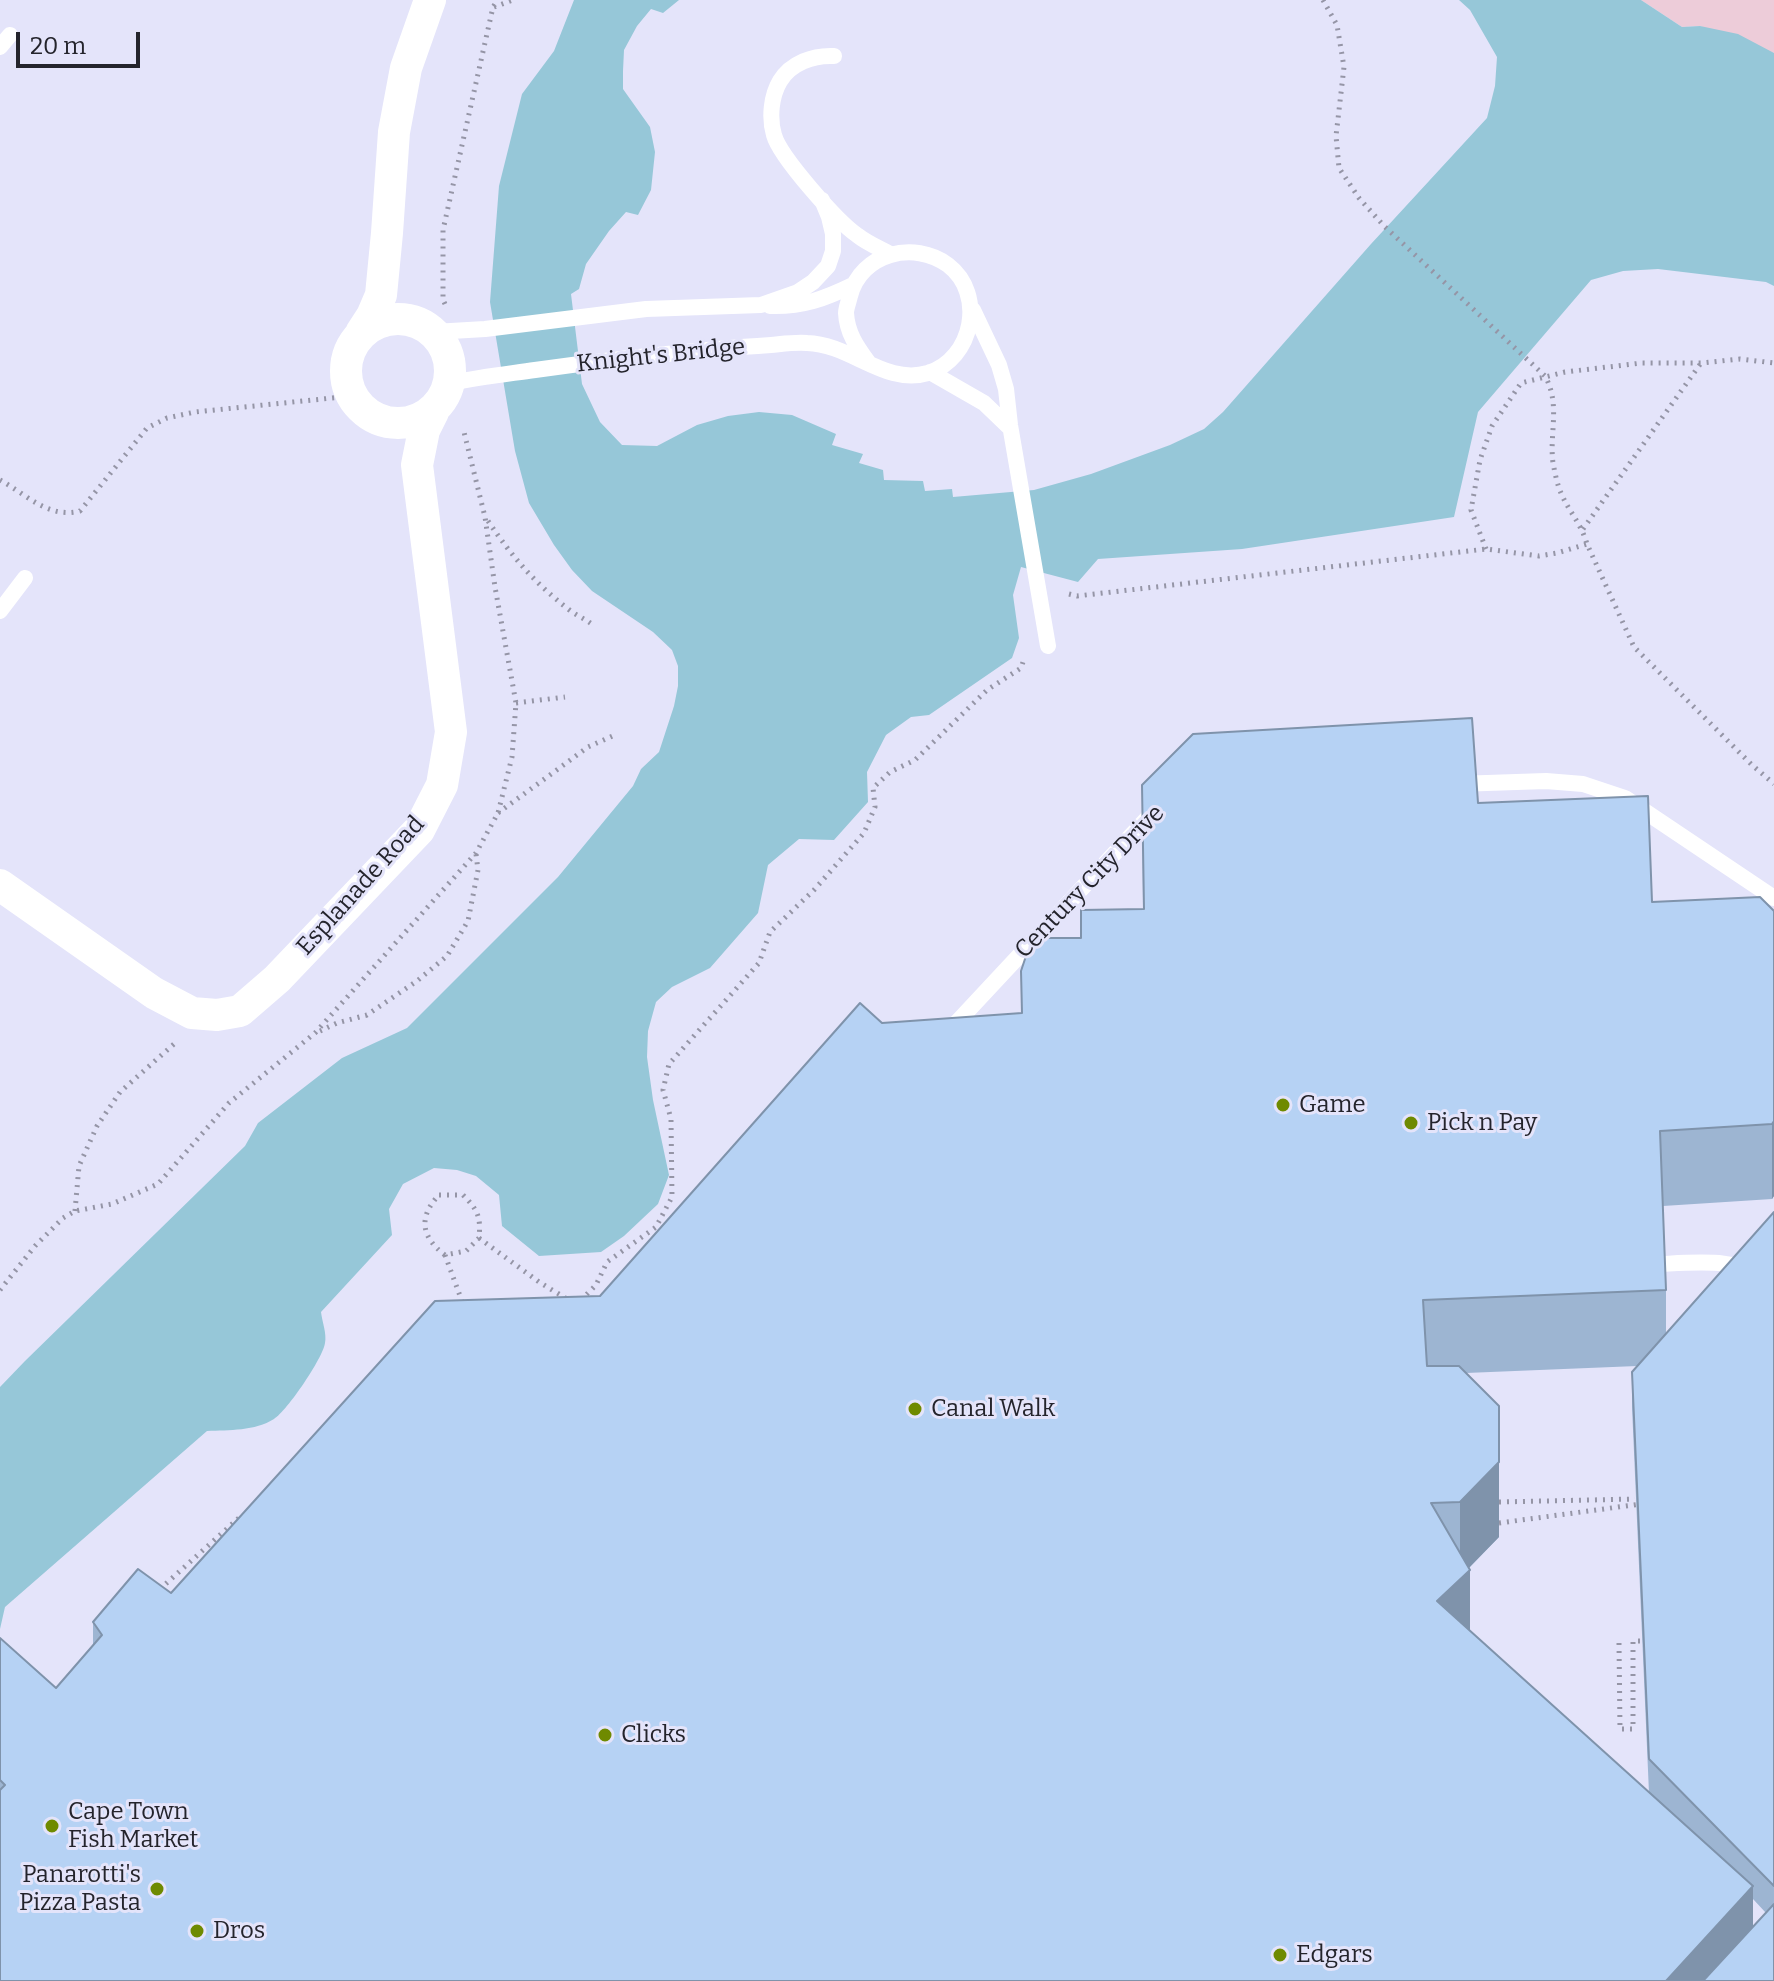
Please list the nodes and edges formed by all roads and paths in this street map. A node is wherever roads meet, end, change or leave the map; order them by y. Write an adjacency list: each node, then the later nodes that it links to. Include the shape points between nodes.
1 (430, 0): 8 (street, via 406,68 394,132)
2 (498, 0): 5 (path)
3 (513, 0): 5 (path)
4 (1323, 0): 26 (path, via 1337,25 1344,67 1336,136 1339,168 1384,226 1545,376 1553,392 1554,465 1562,495)
5 (493, 7): 13 (path, via 443,230 443,300)
6 (834, 56): 7 (lane, Knight's Bridge, via 822,55 789,69 772,103 778,146)
7 (822, 200): 9 (lane, Knight's Bridge, via 859,237); 12 (lane, Knight's Bridge, via 833,234 828,266 798,292)
8 (387, 233): 13 (street, via 402,289); 14 (street, via 381,295)
9 (890, 254): 10 (lane, Knight's Bridge, via 868,266); 11 (lane, Knight's Bridge, via 911,251 950,267)
10 (853, 285): 12 (lane, Knight's Bridge, via 792,307); 15 (lane, via 846,312 852,340)
11 (971, 304): 18 (lane, via 962,346 949,362); 22 (lane, Knight's Bridge, via 999,365)
12 (761, 305): 13 (lane, Knight's Bridge, via 646,309 485,329)
13 (436, 329): 14 (street, via 391,318); 19 (street)
14 (361, 333): 20 (street, via 350,351 346,381)
15 (868, 362): 18 (lane, Knight's Bridge, via 908,376); 19 (lane, Knight's Bridge, via 808,342 605,360)
16 (1702, 363): 17 (path); 26 (path); 28 (path, via 1593,368 1521,383 1492,426 1480,460 1471,510)
17 (1774, 363)
18 (930, 372): 22 (lane, via 984,403)
19 (456, 382): 21 (street); 25 (path)
20 (363, 407): 21 (street, via 389,423 420,420); 23 (street); 24 (path, via 195,412 167,418 147,428 80,511 58,513)
21 (433, 412): 23 (street, Esplanade Road)
22 (1010, 428): 30 (lane, Knight's Bridge)
23 (417, 465): 45 (street, Esplanade Road, via 451,732 442,785 419,830 277,979 240,1011)
24 (0, 480)
25 (485, 517): 32 (path, via 526,573); 36 (path)
26 (1583, 529): 27 (path)
27 (1587, 544): 28 (path, via 1539,556); 39 (path, via 1634,647)
28 (1486, 549): 30 (path, via 1077,596)
29 (25, 578): 31 (lane)
30 (1037, 583): 33 (lane, Knight's Bridge)
31 (0, 611)
32 (594, 626)
33 (1048, 646)
34 (1025, 655): 49 (path, via 1021,668 987,690 915,760 873,788 875,807 864,833 770,932 759,963 669,1064 663,1090 671,1119 672,1197 656,1227 607,1262 596,1285 577,1305)
35 (565, 697): 36 (path)
36 (516, 703): 41 (path, via 512,757)
37 (617, 734): 41 (path, via 588,747)
38 (1436, 784): 44 (lane, via 1546,781 1583,784 1625,798)
39 (1774, 784)
40 (1171, 798): 47 (lane, Century City Drive)
41 (498, 813): 42 (path)
42 (476, 853): 46 (path); 46 (path, via 468,921 447,956 367,1015)
43 (0, 885): 45 (street, Esplanade Road, via 154,993)
44 (1774, 898)
45 (192, 1013): 48 (path, via 180,1039 120,1092 97,1126 79,1166)
46 (315, 1033): 48 (path, via 229,1103 158,1184 112,1204)
47 (935, 1046)
48 (75, 1211): 53 (path, via 35,1246)
49 (479, 1238): 50 (path, via 466,1251); 50 (path, via 476,1208 463,1195 439,1195 428,1206 425,1227 431,1244)
50 (445, 1255): 54 (path)
51 (1662, 1264): 52 (lane, via 1729,1264)
52 (1774, 1282)
53 (0, 1290)
54 (464, 1307)
55 (1499, 1502): 56 (path)
56 (1635, 1502): 57 (path); 59 (path)
57 (1650, 1502)
58 (252, 1506): 60 (path)
59 (1499, 1523)
60 (160, 1589)
61 (1641, 1641): 62 (path, via 1633,1641 1633,1729 1620,1729)
62 (1619, 1643)

